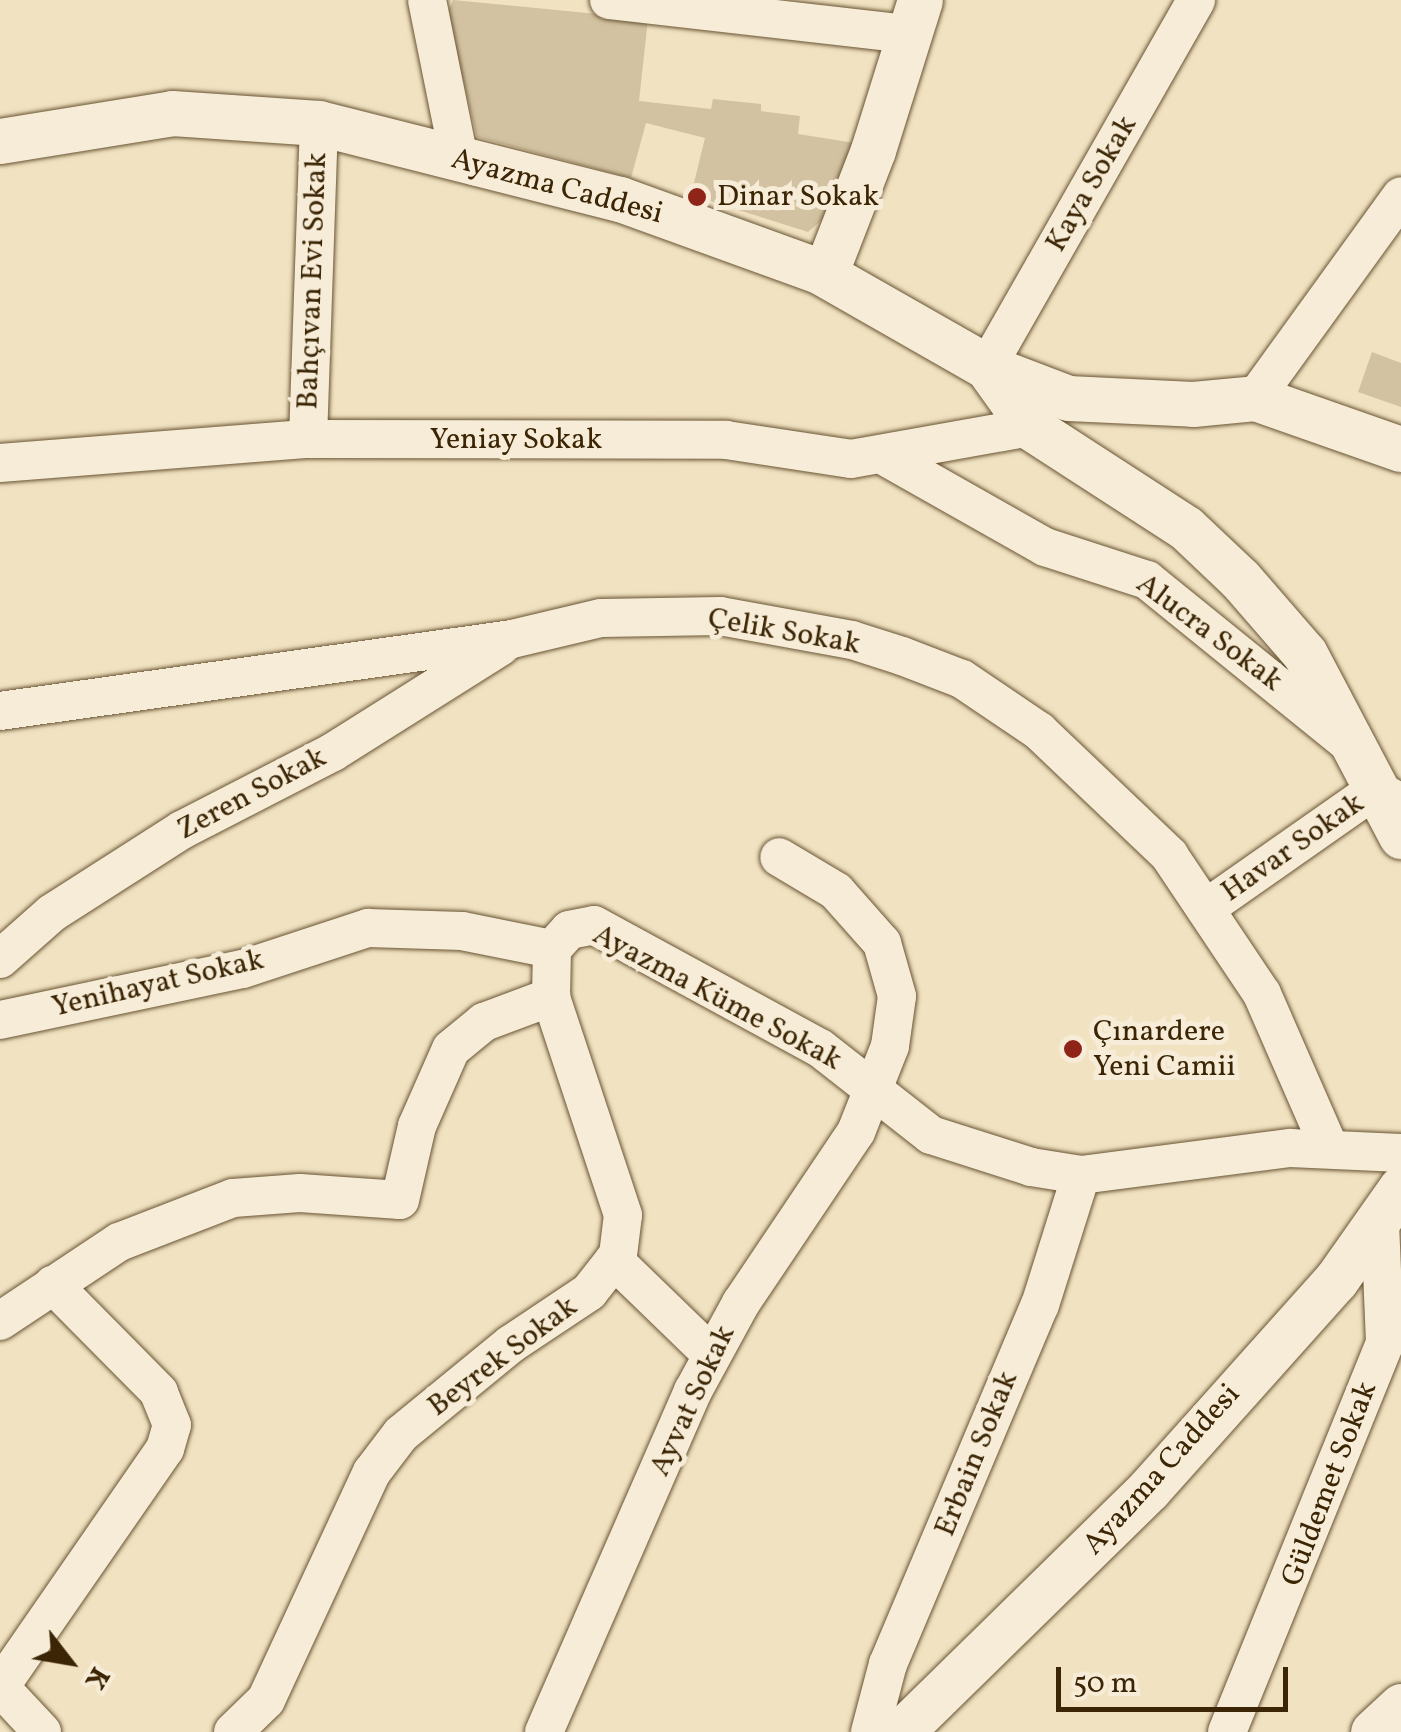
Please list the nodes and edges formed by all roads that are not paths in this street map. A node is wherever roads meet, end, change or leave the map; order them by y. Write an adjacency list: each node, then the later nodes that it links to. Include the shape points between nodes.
1 (427, 0): 7 (street)
2 (608, 0): 4 (street)
3 (1196, 0): 10 (street, Kaya Sokak)
4 (915, 17): 9 (street)
5 (319, 123): 6 (street, Ayazma Caddesi, via 172,113); 7 (street, Ayazma Caddesi); 13 (street, Bahçıvan Evi Sokak)
6 (0, 141)
7 (458, 159): 9 (street, Ayazma Caddesi, via 620,199)
8 (1401, 196): 11 (street)
9 (825, 274): 10 (street, Ayazma Caddesi)
10 (987, 368): 11 (street, via 1068,398 1193,404); 12 (street, Ayazma Caddesi)
11 (1255, 398): 15 (street)
12 (1030, 427): 16 (street, Yeniay Sokak); 19 (street, Ayazma Caddesi, via 1186,528 1240,579 1305,654)
13 (308, 439): 14 (street, Yeniay Sokak); 16 (street, Yeniay Sokak, via 726,440 851,460)
14 (3, 449)
15 (1401, 449)
16 (886, 456): 19 (street, Alucra Sokak, via 1045,547 1148,580)
17 (512, 639): 18 (street, Çelik Sokak); 22 (street, Çelik Sokak, via 601,618 720,616 852,640 932,668 1001,704 1081,766 1170,855); 24 (street, Zeren Sokak, via 333,752 182,830 52,913)
18 (0, 710)
19 (1379, 781): 20 (street, Ayazma Caddesi); 22 (street, Havar Sokak)
20 (1401, 836)
21 (779, 857): 27 (street, Ayvat Sokak, via 836,890 889,956 896,1021)
22 (1209, 906): 28 (street, Çelik Sokak, via 1287,1041)
23 (552, 949): 25 (street); 26 (street, Yenihayat Sokak, via 462,931 368,928 243,968); 27 (street, Ayazma Küme Sokak, via 569,930 594,925 786,1028)
24 (0, 958)
25 (550, 997): 32 (street, via 623,1215); 33 (street, via 484,1022 451,1048 417,1126 400,1200 300,1193 233,1198 120,1242)
26 (0, 1020)
27 (874, 1088): 30 (street, Ayazma Küme Sokak, via 931,1135 977,1153); 35 (street, Ayvat Sokak, via 841,1159 794,1220)
28 (1329, 1147): 29 (street, Ayazma Küme Sokak); 30 (street, Ayazma Küme Sokak)
29 (1401, 1153)
30 (1081, 1174): 40 (street, Erbain Sokak, via 1040,1305 888,1664)
31 (1390, 1207): 41 (street, Ayazma Caddesi, via 1149,1489); 42 (street, Güldemet Sokak, via 1385,1342)
32 (614, 1260): 35 (street); 38 (street, Beyrek Sokak, via 589,1292 511,1344 402,1434 372,1472 266,1700)
33 (53, 1285): 34 (street); 37 (street, via 158,1392 172,1425 165,1449 0,1687)
34 (0, 1321)
35 (712, 1355): 39 (street, Ayvat Sokak)
36 (1401, 1706): 43 (street)
37 (42, 1732)
38 (233, 1732)
39 (544, 1732)
40 (870, 1732)
41 (901, 1732)
42 (1227, 1732)
43 (1374, 1732)

